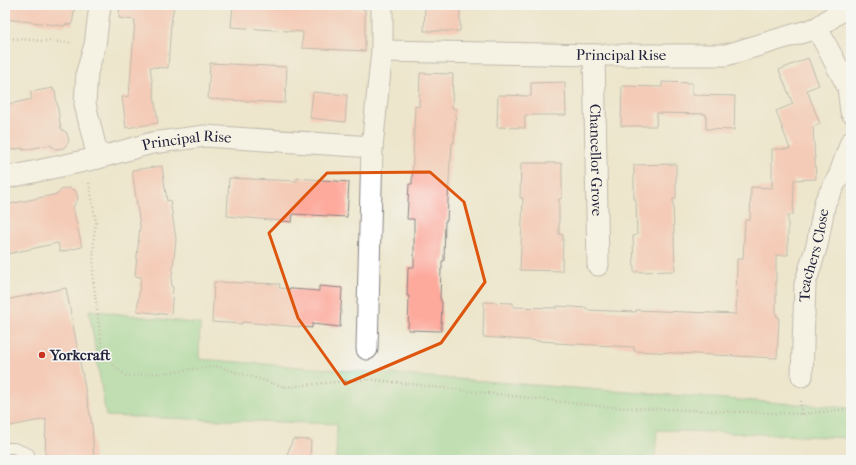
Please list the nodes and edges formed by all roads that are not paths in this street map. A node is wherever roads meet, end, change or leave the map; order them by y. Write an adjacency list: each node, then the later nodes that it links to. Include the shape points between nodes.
1 (100, 5): 10 (street, via 95,45 87,72 85,104)
2 (382, 5): 5 (street)
3 (849, 5): 4 (street, Principal Rise)
4 (817, 28): 6 (street, Principal Rise, via 726,55); 7 (street, via 848,87)
5 (382, 51): 6 (street, Principal Rise); 9 (street)
6 (594, 55): 12 (street, Chancellor Grove)
7 (851, 112)
8 (851, 142): 14 (street, Teachers Close, via 839,176 825,202 817,245 805,284)
9 (372, 147): 10 (street, Principal Rise, via 205,136 152,143); 13 (street)
10 (91, 160): 11 (street, Principal Rise)
11 (5, 178)
12 (598, 265)
13 (367, 348)
14 (802, 376)
15 (5, 448): 16 (lane, via 14,448)
16 (29, 454)

